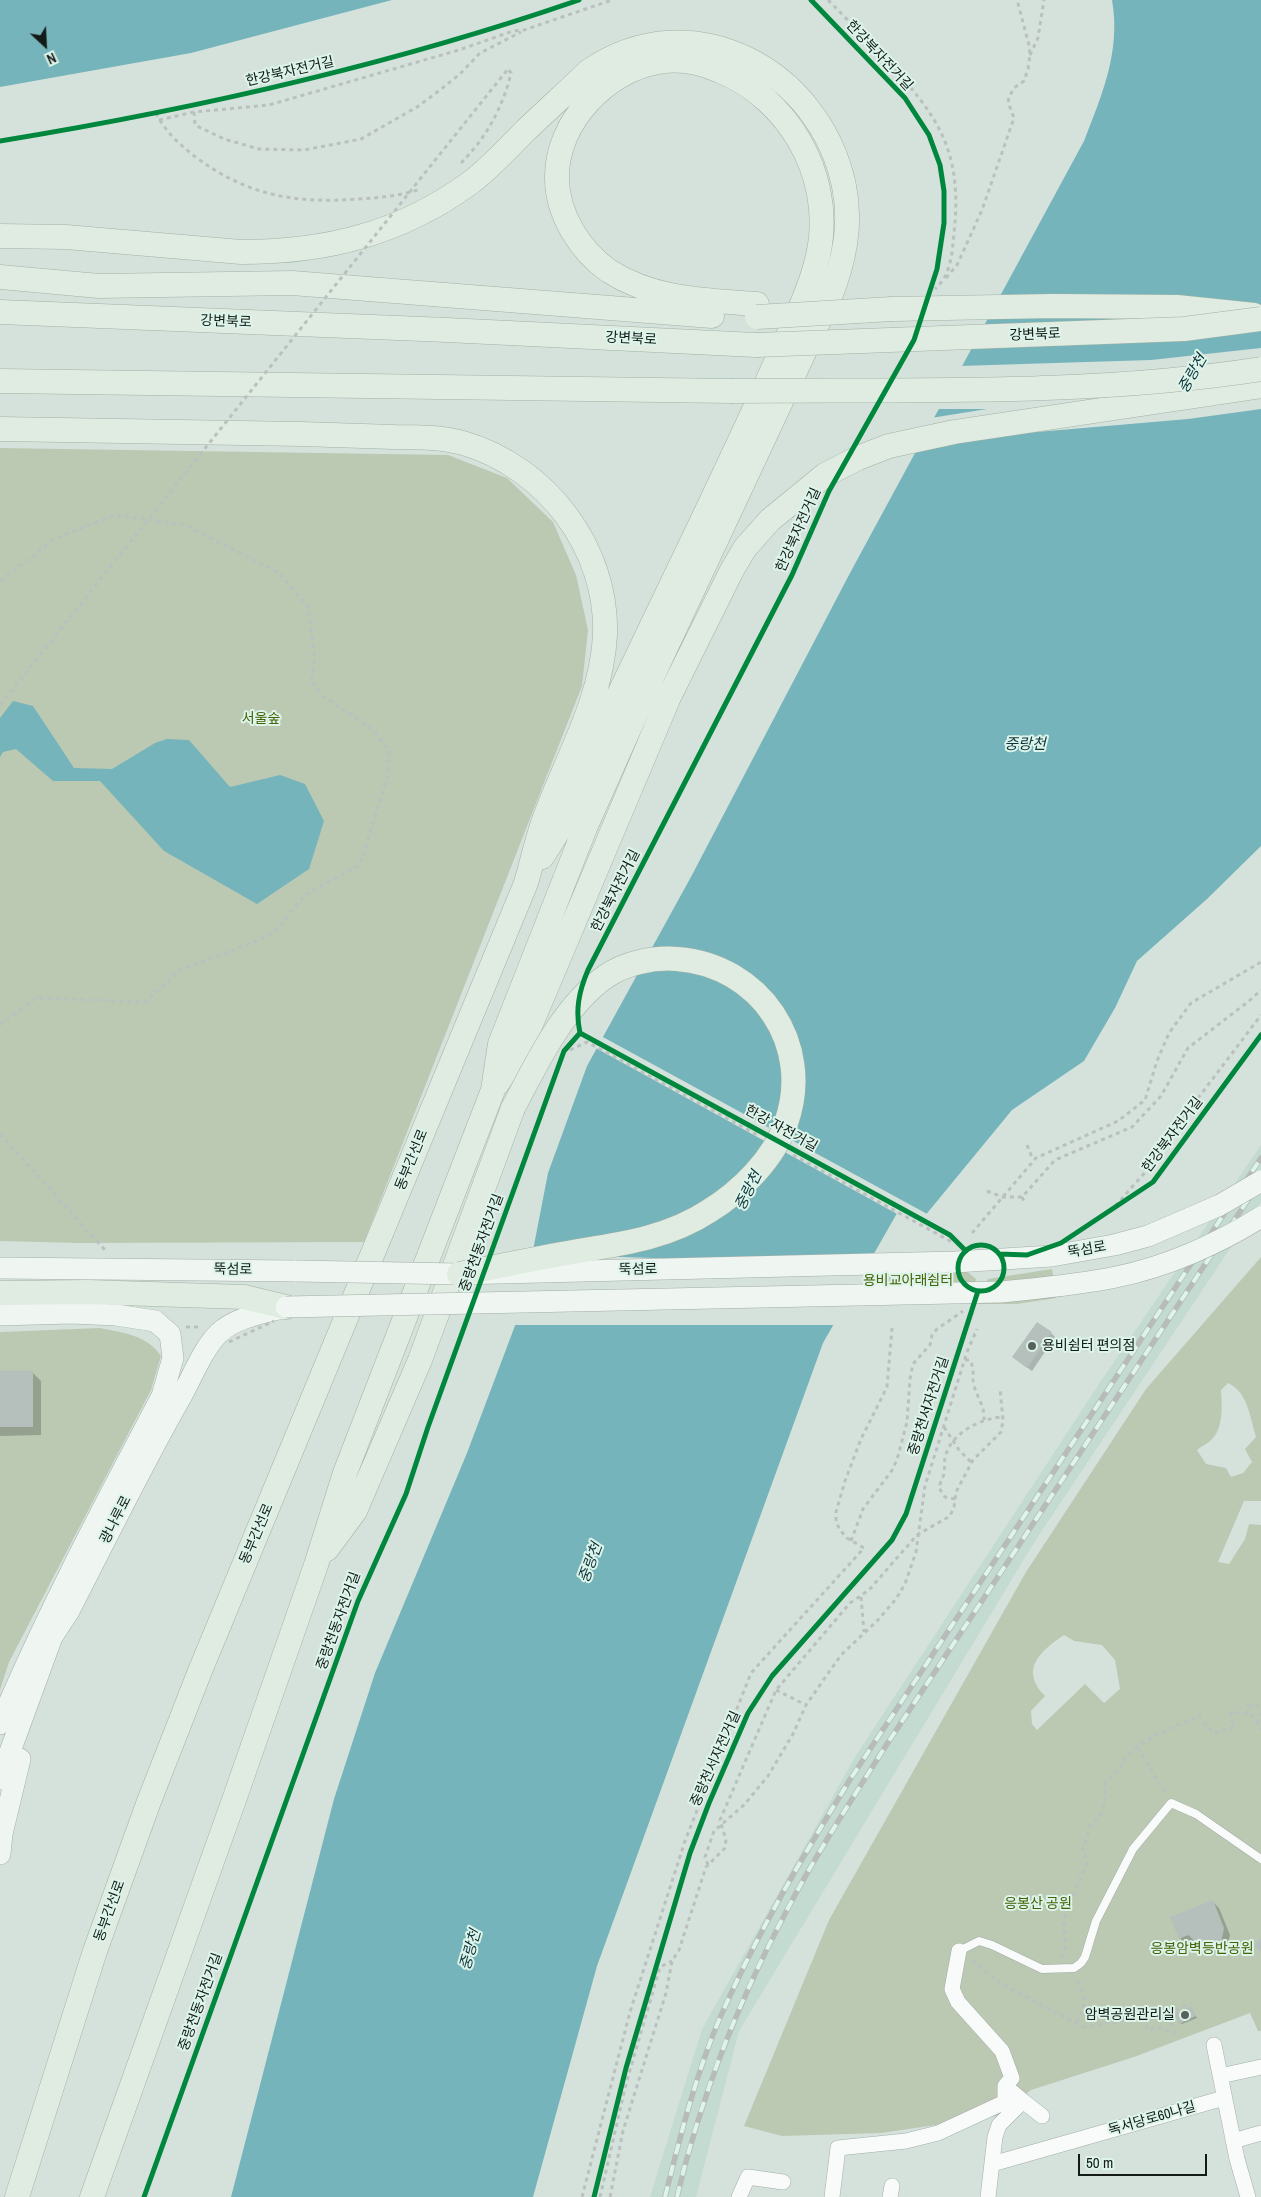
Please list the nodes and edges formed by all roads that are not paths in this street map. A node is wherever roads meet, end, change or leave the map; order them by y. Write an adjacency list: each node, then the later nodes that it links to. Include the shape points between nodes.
1 (0, 236): 13 (highway, via 66,236 258,252 315,248 362,237 412,217 470,183 603,60 633,46 671,37 726,46 760,63 789,86 825,135 840,170 847,206 846,243 839,274 585,828 500,1044)
2 (0, 277): 3 (highway, via 99,286 292,283 650,313)
3 (757, 310): 5 (highway, bridge, via 1177,307); 12 (highway, via 649,290 607,269 583,248 575,236 558,192 556,178 561,151 566,135 583,109 618,77 646,65 681,61 716,69 755,90 783,117 810,161 821,208 821,242 812,279 754,412 612,709 566,819)
4 (0, 312): 5 (highway, 강변북로, bridge, via 756,345 1156,331)
5 (1261, 318)
6 (1261, 369): 8 (highway, bridge, via 1164,381 1024,388 732,391)
7 (0, 382): 8 (highway)
8 (90, 383): 10 (highway)
9 (1261, 386): 13 (highway, via 954,432 889,446 825,475 770,520 745,548 732,570 669,696 520,1050)
10 (0, 399)
11 (0, 429): 12 (highway, via 432,439 461,443 490,453 518,468 542,488 564,512 584,542 597,573 604,605 605,635 593,699 546,813)
12 (526, 883): 40 (highway, 동부간선로, via 148,1804 92,1960)
13 (493, 1090): 22 (highway, via 345,1474)
14 (1261, 1181): 17 (main road, 뚝섬로, bridge, via 1220,1205 1148,1236 1052,1256 955,1262)
15 (1261, 1217): 19 (main road, bridge, via 1214,1242 1154,1267 1082,1283 1001,1292)
16 (0, 1268): 17 (main road, 뚝섬로, bridge)
17 (459, 1274): 22 (highway, bridge, via 635,1241 674,1229 710,1211 741,1186 761,1164 786,1126 794,1076 789,1047 777,1020 758,994 719,968 705,963 657,958 606,976 571,1011 550,1041 513,1108 420,1360 355,1511)
18 (0, 1293): 19 (highway, via 88,1292 244,1298)
19 (286, 1307): 20 (main road, via 117,1306); 23 (main road, 광나루로, via 243,1319 218,1333 170,1416)
20 (72, 1313): 21 (main road); 24 (main road, 광나루로, via 155,1321 170,1334 173,1358 162,1396 56,1598)
21 (0, 1315)
22 (316, 1564): 41 (highway)
23 (69, 1611): 25 (main road, 광나루로, via 52,1637); 26 (main road, via 15,1776)
24 (0, 1724)
25 (0, 1779)
26 (0, 1854)
27 (1261, 1860): 28 (lane, via 1196,1814 1172,1803 1133,1849 1096,1921 1085,1957 1074,1968 1042,1969 979,1941)
28 (959, 1951): 32 (street, via 952,1989 958,2002 1002,2052 1012,2078)
29 (1214, 2046): 31 (street)
30 (1261, 2066): 31 (street)
31 (1220, 2076): 33 (street)
32 (1005, 2086): 34 (street); 43 (street, via 1005,2102 938,2133 906,2141 838,2148)
33 (1224, 2098): 37 (street); 38 (street, 독서당로60나길)
34 (1023, 2101): 35 (street); 38 (street, via 999,2125)
35 (1042, 2116)
36 (1261, 2133): 37 (street)
37 (1233, 2141): 45 (street)
38 (992, 2164): 44 (street)
39 (783, 2182): 42 (street, via 748,2177)
40 (17, 2197)
41 (92, 2197)
42 (739, 2197)
43 (832, 2197)
44 (988, 2197)
45 (1248, 2197)

